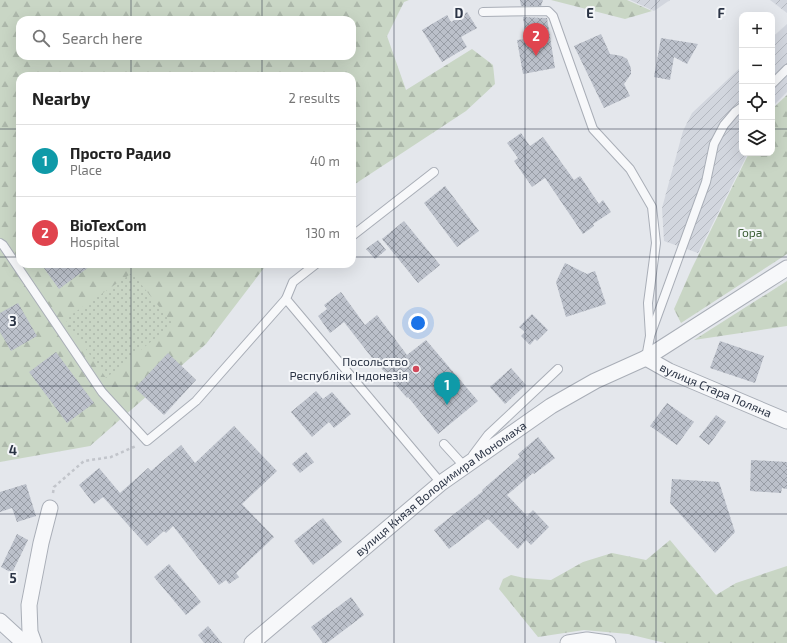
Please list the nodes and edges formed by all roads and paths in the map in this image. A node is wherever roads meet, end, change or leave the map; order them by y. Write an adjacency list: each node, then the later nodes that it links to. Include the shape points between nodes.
1 (482, 12): 13 (lane, via 548,11 594,129 630,169 652,207 656,243 648,303)
2 (787, 69): 3 (lane)
3 (775, 81)
4 (739, 109): 13 (lane, via 724,124 714,144 706,182)
5 (434, 172): 6 (lane)
6 (356, 233)
7 (0, 243): 8 (lane)
8 (16, 264)
9 (18, 268): 17 (lane, via 102,392)
10 (311, 268): 12 (lane, via 293,282)
11 (787, 268): 14 (street, вулиця Князя Володимира Мономаха)
12 (286, 299): 17 (lane, via 196,401); 20 (lane)
13 (650, 336): 14 (lane)
14 (646, 358): 16 (street, вулиця Стара Поляна, via 669,371); 19 (street, вулиця Князя Володимира Мономаха, via 595,381 551,406)
15 (558, 369): 19 (lane, via 488,435)
16 (787, 421)
17 (147, 441): 21 (path, via 111,457 84,461 54,487)
18 (444, 444): 19 (lane)
19 (465, 467): 20 (street, вулиця Князя Володимира Мономаха)
20 (441, 483): 25 (street, вулиця Князя Володимира Мономаха)
21 (50, 508): 24 (street, via 24,603)
22 (0, 621): 23 (street)
23 (24, 643)
24 (34, 643)
25 (252, 643)
26 (568, 643): 27 (street, via 587,640)
27 (608, 643)

